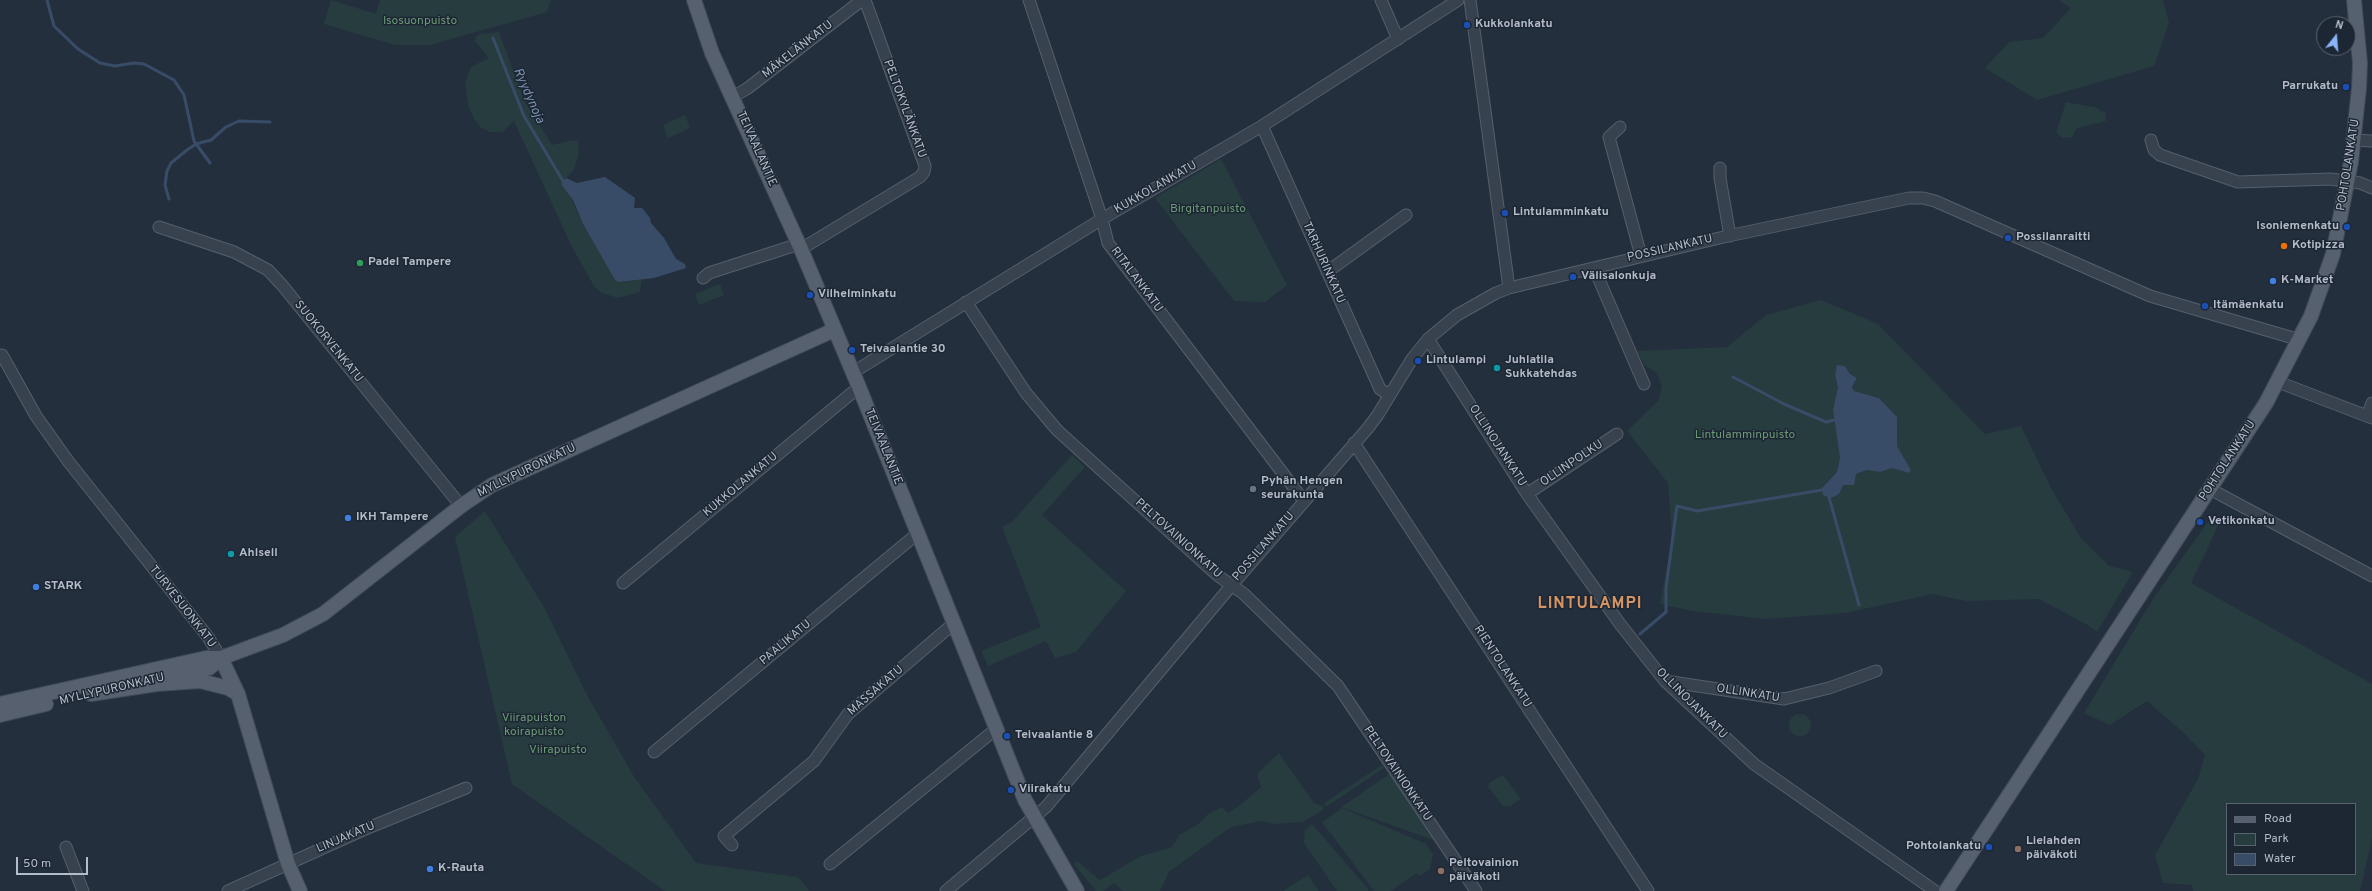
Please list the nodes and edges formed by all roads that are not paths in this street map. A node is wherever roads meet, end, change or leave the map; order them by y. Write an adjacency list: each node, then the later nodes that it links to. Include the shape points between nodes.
1 (694, 0): 10 (main road, TEIVAALANTIE, via 712,53)
2 (862, 0): 10 (street, MÄKELÄNKATU)
3 (865, 0): 23 (street, PELTOKYLÄNKATU, via 925,166 924,172 920,177)
4 (1029, 0): 20 (street, RITALANKATU)
5 (1381, 0): 9 (street)
6 (1458, 0): 9 (street, KUKKOLANKATU)
7 (1470, 0): 28 (street)
8 (2354, 0): 14 (main road, POHTOLANKATU, via 2360,63)
9 (1398, 39): 11 (street, KUKKOLANKATU)
10 (733, 97): 23 (main road, TEIVAALANTIE)
11 (1262, 126): 20 (street, KUKKOLANKATU); 26 (street, TARHURINKATU)
12 (1620, 127): 24 (street, via 1609,137)
13 (2151, 140): 17 (street, via 2154,150 2160,155 2238,182 2330,178)
14 (2354, 140): 15 (street); 17 (main road, POHTOLANKATU)
15 (2372, 141)
16 (1720, 168): 22 (street)
17 (2348, 181): 18 (street); 32 (main road, POHTOLANKATU, via 2331,260 2321,292)
18 (2372, 188)
19 (1406, 215): 26 (street)
20 (1102, 219): 29 (street, KUKKOLANKATU); 45 (street, RITALANKATU, via 1108,243)
21 (159, 227): 46 (street, SUOKORVENKATU, via 234,252 268,270)
22 (1730, 236): 24 (street, POSSILANKATU); 32 (street, POSSILANKATU, via 1909,198 1923,198 1936,201 2150,296)
23 (800, 246): 27 (street); 30 (main road, TEIVAALANTIE)
24 (1641, 256): 25 (street, POSSILANKATU)
25 (1594, 268): 28 (street, POSSILANKATU); 36 (street)
26 (1327, 272): 38 (street, TARHURINKATU, via 1380,389)
27 (703, 278)
28 (1510, 288): 31 (street, POSSILANKATU, via 1466,308)
29 (966, 302): 34 (street, KUKKOLANKATU); 50 (street, PELTOVAINIONKATU, via 1026,393 1057,430)
30 (834, 330): 34 (main road, TEIVAALANTIE); 46 (main road, MYLLYPURONKATU, via 508,477)
31 (1428, 339): 38 (street, POSSILANKATU, via 1412,358); 44 (street, OLLINOJANKATU)
32 (2300, 340): 35 (main road, POHTOLANKATU)
33 (2, 355): 52 (street, TURVESUONKATU, via 36,416 68,461 208,637)
34 (852, 373): 37 (main road, TEIVAALANTIE)
35 (2278, 382): 40 (street); 43 (main road, POHTOLANKATU)
36 (1644, 384)
37 (859, 387): 47 (main road, TEIVAALANTIE); 49 (street, KUKKOLANKATU)
38 (1389, 395): 42 (street, POSSILANKATU, via 1377,416)
39 (2372, 403): 40 (street)
40 (2370, 417)
41 (1617, 434): 44 (street, OLLINPOLKU)
42 (1354, 442): 45 (street, POSSILANKATU); 73 (street, RIENTOLANKATU)
43 (2210, 489): 48 (street); 75 (main road, POHTOLANKATU)
44 (1527, 494): 54 (street, OLLINOJANKATU, via 1620,624)
45 (1304, 502): 50 (street, POSSILANKATU)
46 (461, 506): 52 (main road, MYLLYPURONKATU, via 323,614 283,635)
47 (918, 534): 51 (main road, TEIVAALANTIE); 60 (street, PAALIKATU)
48 (2372, 576)
49 (623, 583)
50 (1231, 586): 62 (street, POSSILANKATU, via 1046,807); 72 (street, PELTOVAINIONKATU, via 1245,595 1338,686)
51 (953, 624): 59 (main road, TEIVAALANTIE); 63 (street, MASSAKATU, via 848,714 814,761 724,836)
52 (221, 658): 55 (main road, MYLLYPURONKATU, via 209,668); 56 (main road, TURVESUONKATU); 57 (main road, MYLLYPURONKATU, via 206,658)
53 (1876, 671): 54 (street, OLLINKATU, via 1829,688 1784,699)
54 (1664, 680): 74 (street, OLLINOJANKATU, via 1754,764)
55 (88, 694): 56 (main road, via 200,681 228,688); 58 (main road, MYLLYPURONKATU)
56 (238, 694): 65 (main road, TURVESUONKATU)
57 (0, 704)
58 (0, 715)
59 (996, 729): 62 (main road, TEIVAALANTIE, via 1025,800); 66 (street)
60 (654, 752)
61 (466, 788): 65 (street, LINJAKATU)
62 (1035, 816): 70 (street, POSSILANKATU); 71 (main road, TEIVAALANTIE)
63 (732, 845)
64 (66, 847): 67 (street)
65 (288, 864): 68 (street, LINJAKATU); 69 (main road, TURVESUONKATU)
66 (830, 864)
67 (84, 891)
68 (228, 891)
69 (300, 891)
70 (946, 891)
71 (1077, 891)
72 (1476, 891)
73 (1648, 891)
74 (1934, 891)
75 (1946, 891)

